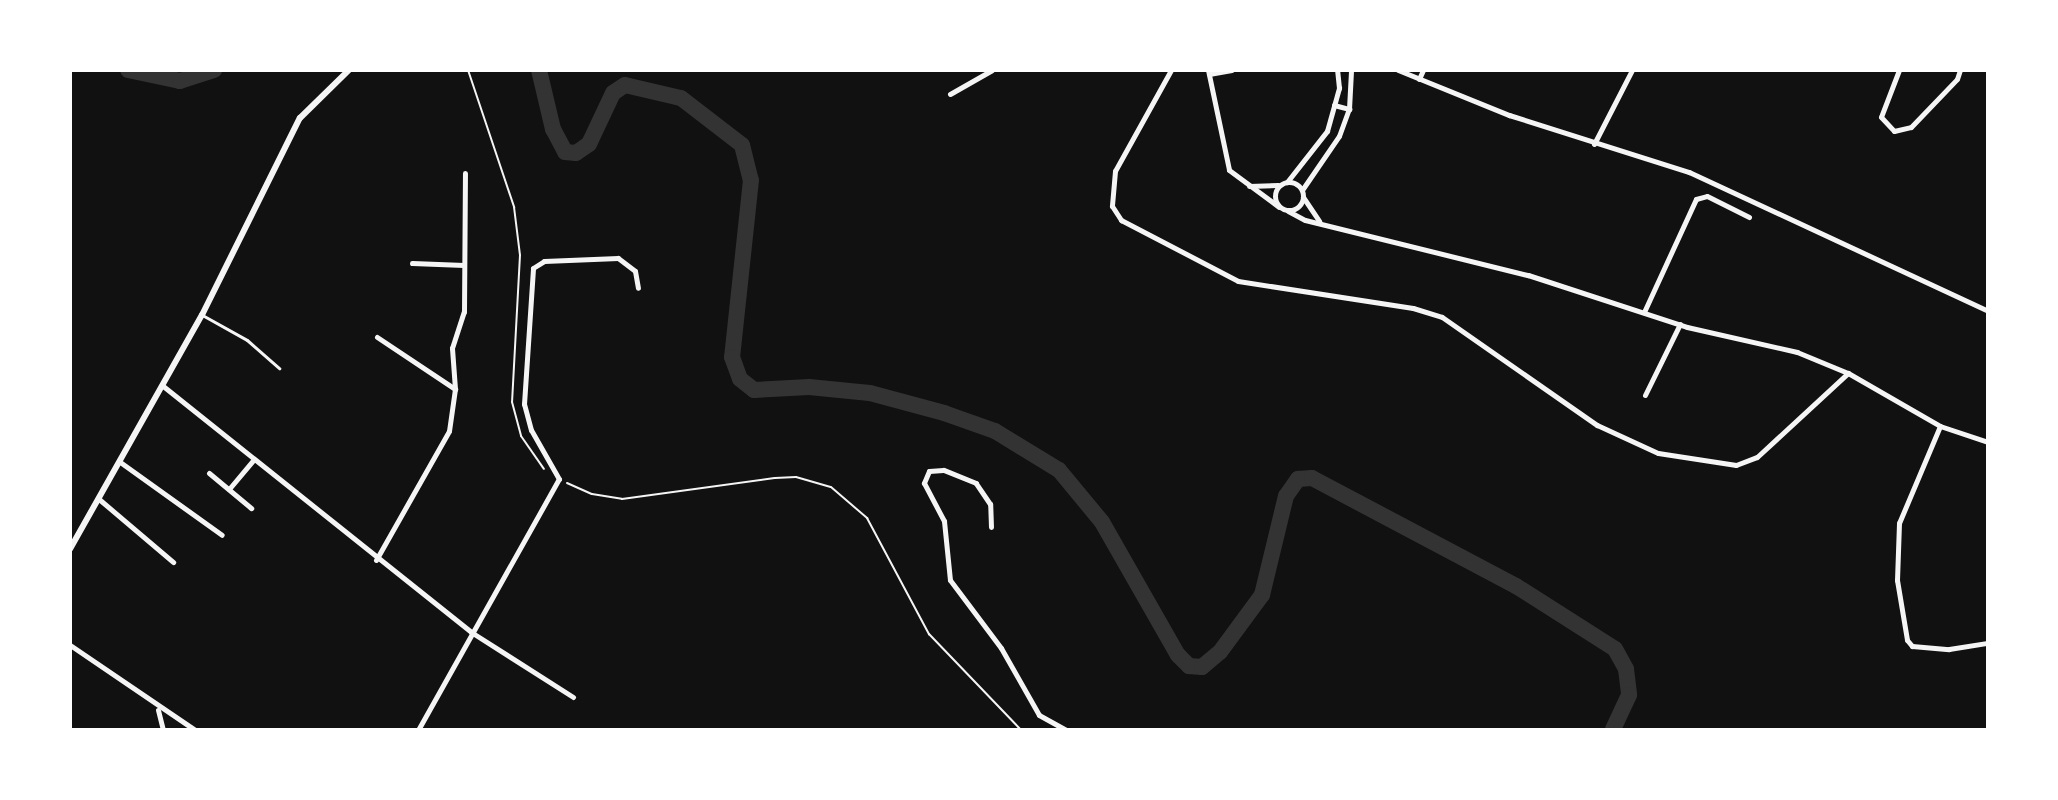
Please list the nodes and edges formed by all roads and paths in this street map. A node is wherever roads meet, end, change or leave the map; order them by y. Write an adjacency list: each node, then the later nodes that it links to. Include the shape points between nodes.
1 (349, 70): 34 (street, via 300,118)
2 (468, 70): 46 (path, via 510,189 518,231 512,402 521,436)
3 (992, 70): 16 (street)
4 (1171, 70): 38 (street, via 1115,171 1112,206 1121,220 1238,281 1442,317 1597,425 1658,453 1692,454 1736,465 1757,457)
5 (1232, 70): 12 (street)
6 (1398, 70): 14 (street)
7 (1423, 70): 15 (street)
8 (1632, 70): 19 (street)
9 (1899, 70): 10 (street, via 1881,117 1894,131 1911,127)
10 (1960, 70)
11 (1338, 71): 13 (street); 17 (street)
12 (1209, 72): 23 (street, via 1223,158)
13 (1351, 72): 18 (street)
14 (1410, 72): 15 (street)
15 (1419, 79): 19 (street)
16 (950, 94)
17 (1334, 105): 18 (street); 21 (street, via 1327,131)
18 (1349, 109): 24 (street, via 1339,136)
19 (1594, 144): 32 (street, via 1689,172)
20 (465, 173): 30 (street)
21 (1287, 182): 22 (street); 24 (street)
22 (1279, 185): 23 (street); 25 (street, via 1274,196)
23 (1249, 186): 25 (street)
24 (1302, 193): 26 (street, via 1298,207); 28 (street)
25 (1279, 207): 26 (street)
26 (1288, 211): 28 (street)
27 (1749, 217): 33 (street, via 1707,196 1696,199)
28 (1320, 222): 33 (street, via 1528,275)
29 (412, 263): 30 (street)
30 (464, 265): 40 (street, via 464,312 452,348)
31 (638, 288): 48 (street, via 635,271 609,256 535,263 530,274 524,404 531,430)
32 (1988, 311)
33 (1644, 312): 35 (street)
34 (202, 315): 37 (lane, via 247,340); 39 (street)
35 (1680, 324): 38 (street, via 1797,352); 41 (street)
36 (377, 337): 40 (street)
37 (279, 368)
38 (1848, 373): 42 (street)
39 (163, 386): 44 (street); 45 (street)
40 (455, 389): 56 (street, via 449,431)
41 (1645, 395)
42 (1940, 426): 43 (street); 59 (street, via 1899,523 1897,580 1907,640 1912,646 1949,649)
43 (1988, 442)
44 (253, 460): 49 (street); 56 (street)
45 (120, 462): 50 (street); 54 (street)
46 (546, 471)
47 (209, 473): 49 (street)
48 (559, 479): 58 (street); 66 (path, via 592,494 622,499 775,478 796,477 831,487 867,518 916,617)
49 (229, 489): 51 (street)
50 (100, 500): 53 (street); 57 (street)
51 (251, 508)
52 (991, 527): 67 (street, via 990,504 976,483 943,470 929,471 924,483 944,521 950,580 1001,648 1039,715)
53 (74, 533): 55 (street)
54 (222, 535)
55 (70, 549)
56 (376, 560): 58 (street)
57 (173, 562)
58 (471, 632): 61 (street); 65 (street)
59 (1988, 643)
60 (70, 645): 62 (street)
61 (573, 697)
62 (158, 709): 63 (street); 64 (street)
63 (163, 730)
64 (195, 730)
65 (418, 730)
66 (1021, 730)
67 (1066, 730)

